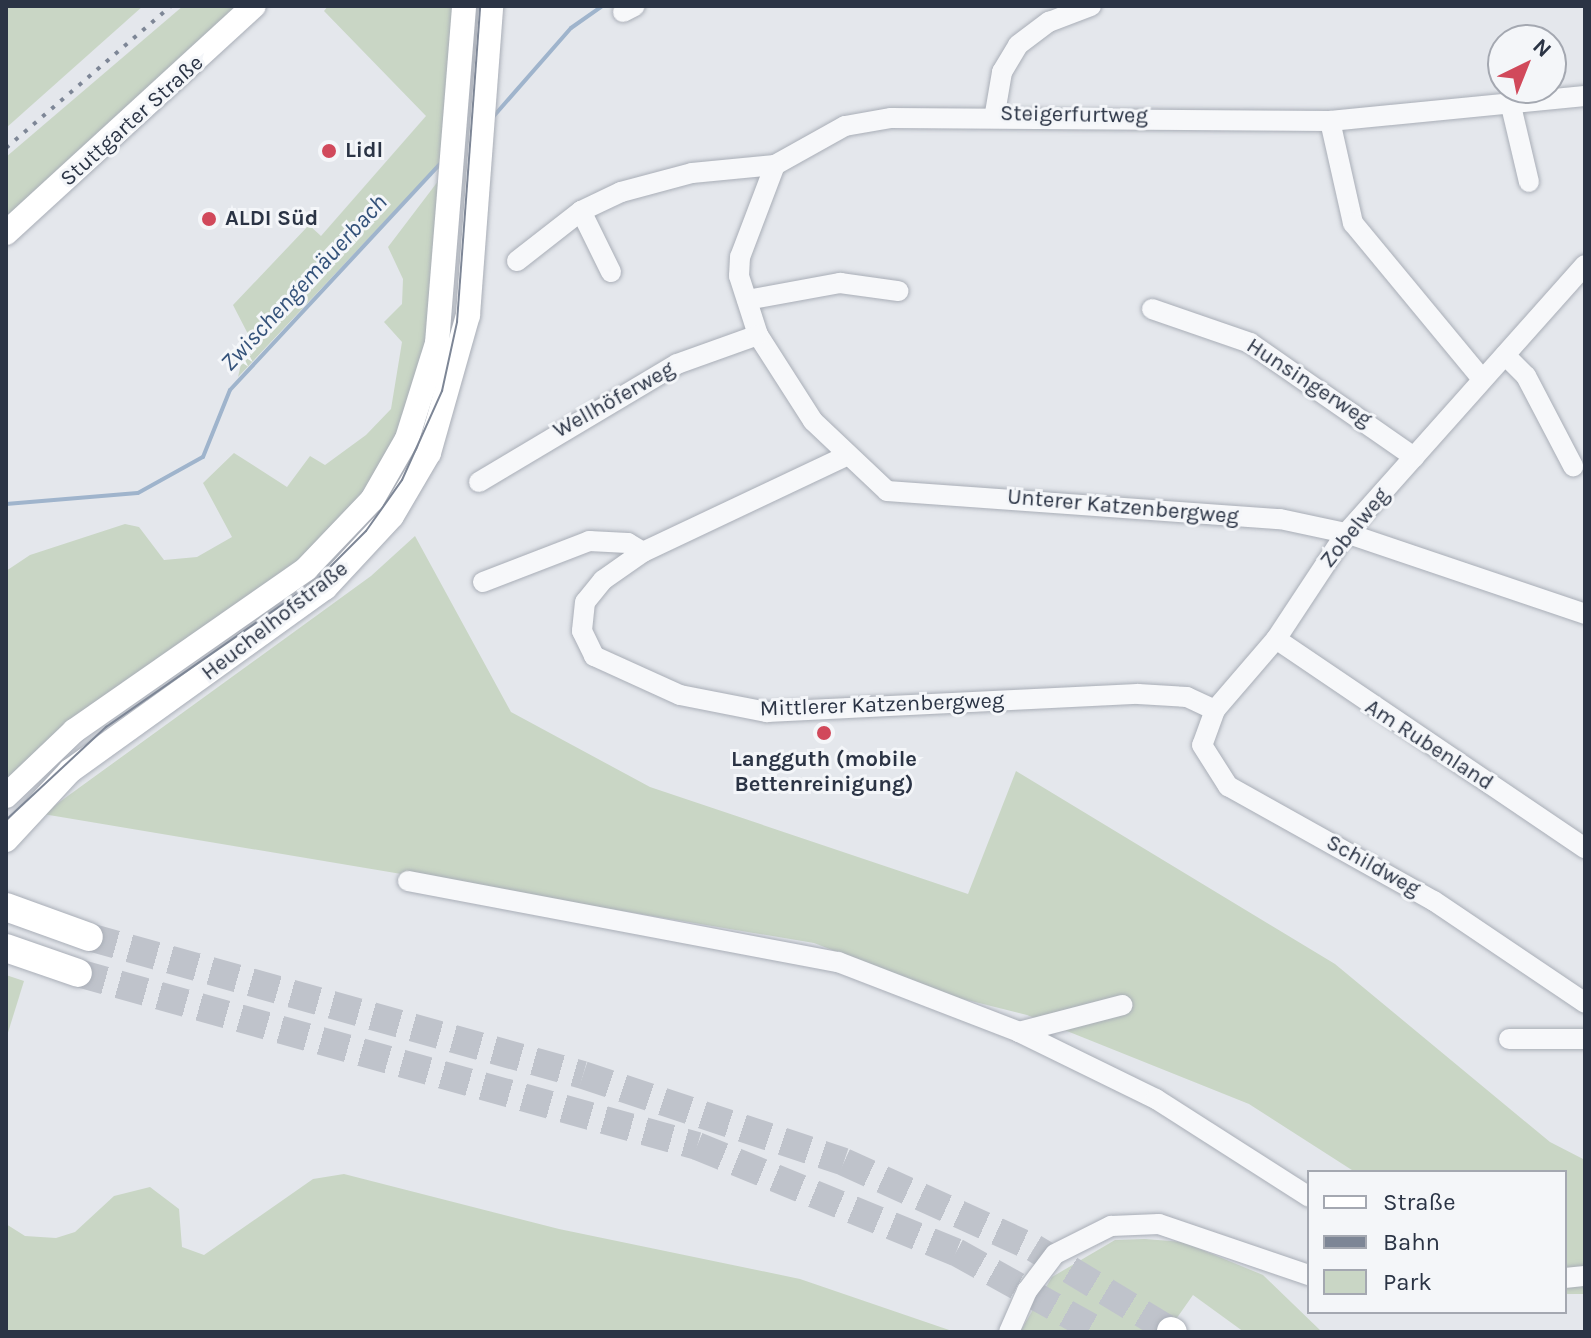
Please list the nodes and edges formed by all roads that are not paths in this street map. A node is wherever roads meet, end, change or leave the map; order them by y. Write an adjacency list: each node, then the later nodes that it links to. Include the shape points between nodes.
1 (254, 6): 12 (main road, Stuttgarter Straße)
2 (464, 6): 32 (main road, Heuchelhofstraße, via 455,170 437,343 407,439 372,500 306,569 74,731)
3 (491, 6): 33 (main road, Heuchelhofstraße, via 462,353 429,453 392,516 325,588 70,771)
4 (1091, 6): 7 (street, via 1049,22 1018,45 1002,72)
5 (1585, 96): 6 (street, Steigerfurtweg)
6 (1511, 106): 8 (street, Steigerfurtweg); 10 (street)
7 (995, 113): 8 (street, Steigerfurtweg); 9 (street, Steigerfurtweg, via 845,126)
8 (1330, 121): 21 (street, via 1353,223)
9 (775, 165): 11 (street, Steigerfurtweg, via 656,181); 17 (street, Unterer Katzenbergweg, via 740,257)
10 (1529, 182)
11 (581, 211): 13 (street, Steigerfurtweg); 15 (street)
12 (6, 233)
13 (517, 261)
14 (1585, 265): 20 (street, Zobelweg)
15 (611, 272)
16 (898, 291): 17 (street, via 840,283)
17 (747, 300): 19 (street, Unterer Katzenbergweg)
18 (1152, 309): 23 (street, Hunsingerweg, via 1250,343)
19 (758, 335): 22 (street, Unterer Katzenbergweg); 25 (street, Wellhöferweg, via 677,364)
20 (1505, 355): 21 (street, Zobelweg); 24 (street, via 1526,376)
21 (1481, 378): 23 (street, Zobelweg)
22 (844, 457): 26 (street, Unterer Katzenbergweg, via 887,491 1280,519); 27 (street, Mittlerer Katzenbergweg)
23 (1414, 457): 26 (street, Zobelweg)
24 (1573, 466)
25 (479, 482)
26 (1346, 533): 29 (street, Unterer Katzenbergweg); 30 (street, Zobelweg)
27 (643, 552): 28 (street, via 628,543 589,541); 31 (street, Mittlerer Katzenbergweg, via 585,602 582,631 594,656 616,671 680,695 767,712 1138,694 1187,697)
28 (483, 582)
29 (1585, 614)
30 (1276, 639): 31 (street, Zobelweg); 34 (street, Am Rubenland)
31 (1215, 710): 40 (street, Schildweg, via 1202,745 1228,786 1434,901)
32 (6, 796)
33 (6, 840)
34 (1585, 848)
35 (408, 881): 42 (street, via 838,962)
36 (15, 910): 37 (highway)
37 (89, 937)
38 (9, 949): 39 (highway)
39 (78, 973)
40 (1585, 1003)
41 (1123, 1005): 42 (street)
42 (1019, 1032): 45 (street, via 1205,1126)
43 (1509, 1039): 44 (street)
44 (1585, 1039)
45 (1307, 1196)
46 (1307, 1274): 47 (street, via 1159,1224 1111,1226 1055,1254)
47 (1009, 1332)

